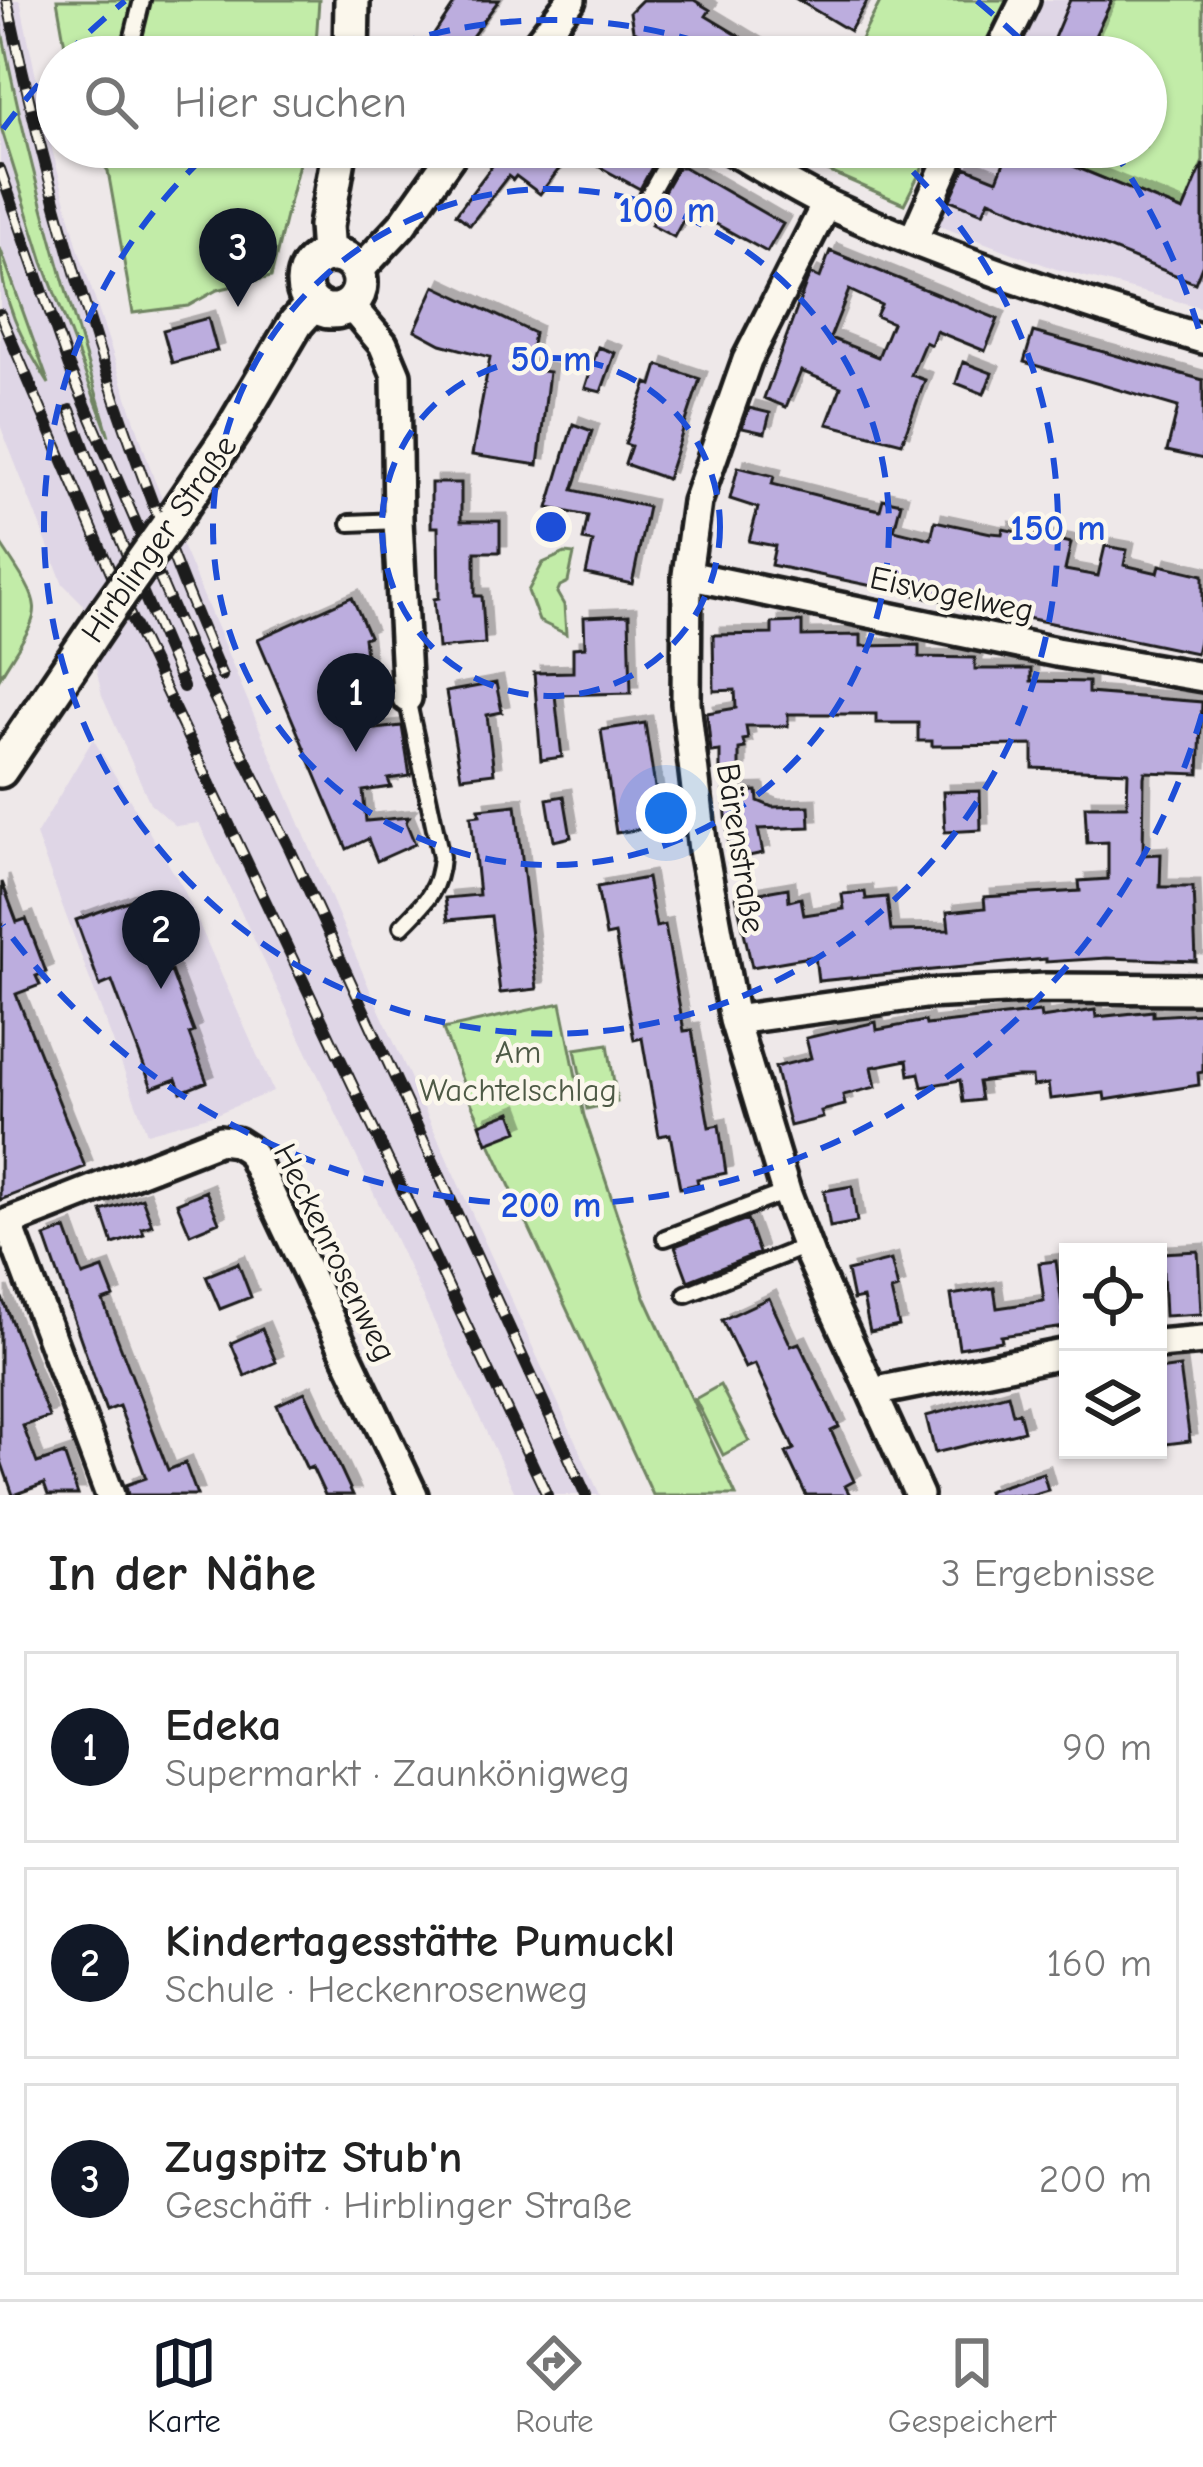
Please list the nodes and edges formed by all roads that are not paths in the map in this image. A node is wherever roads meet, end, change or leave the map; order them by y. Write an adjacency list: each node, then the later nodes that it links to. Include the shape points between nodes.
1 (142, 0): 5 (lane)
2 (352, 0): 6 (street)
3 (1025, 0): 8 (street)
4 (564, 2): 7 (street)
5 (133, 36)
6 (351, 36)
7 (543, 36)
8 (1007, 36)
9 (336, 168): 17 (street, Hirblinger Straße)
10 (442, 168): 18 (street)
11 (664, 168): 15 (lane)
12 (763, 168): 14 (street)
13 (946, 168): 16 (street)
14 (826, 204): 16 (street); 23 (street, Bärenstraße, via 725,418 697,502)
15 (640, 211)
16 (913, 240): 20 (street)
17 (328, 254): 18 (street, via 346,258); 19 (street, Hirblinger Straße, via 306,271)
18 (354, 288): 19 (street, via 327,311); 21 (street, via 396,375)
19 (313, 304): 26 (street, Hirblinger Straße, bridge)
20 (1203, 338)
21 (398, 521): 22 (lane); 25 (street)
22 (350, 523)
23 (687, 575): 24 (street, Eisvogelweg); 29 (street, Bärenstraße, via 690,737)
24 (1203, 677)
25 (407, 698): 27 (lane, via 441,856 433,895)
26 (0, 770)
27 (402, 926)
28 (1203, 989): 29 (street, via 924,994)
29 (734, 1020): 30 (street, Bärenstraße)
30 (786, 1192): 32 (lane); 33 (street, Bärenstraße)
31 (4, 1224): 39 (street); 40 (street, Heckenrosenweg, via 220,1140 250,1150)
32 (665, 1238)
33 (806, 1246): 34 (lane); 38 (street, Bärenstraße)
34 (686, 1294)
35 (1203, 1340): 36 (street)
36 (1167, 1342)
37 (1059, 1355): 38 (street)
38 (872, 1392): 41 (street, Bärenstraße)
39 (110, 1495)
40 (413, 1495)
41 (919, 1495)

